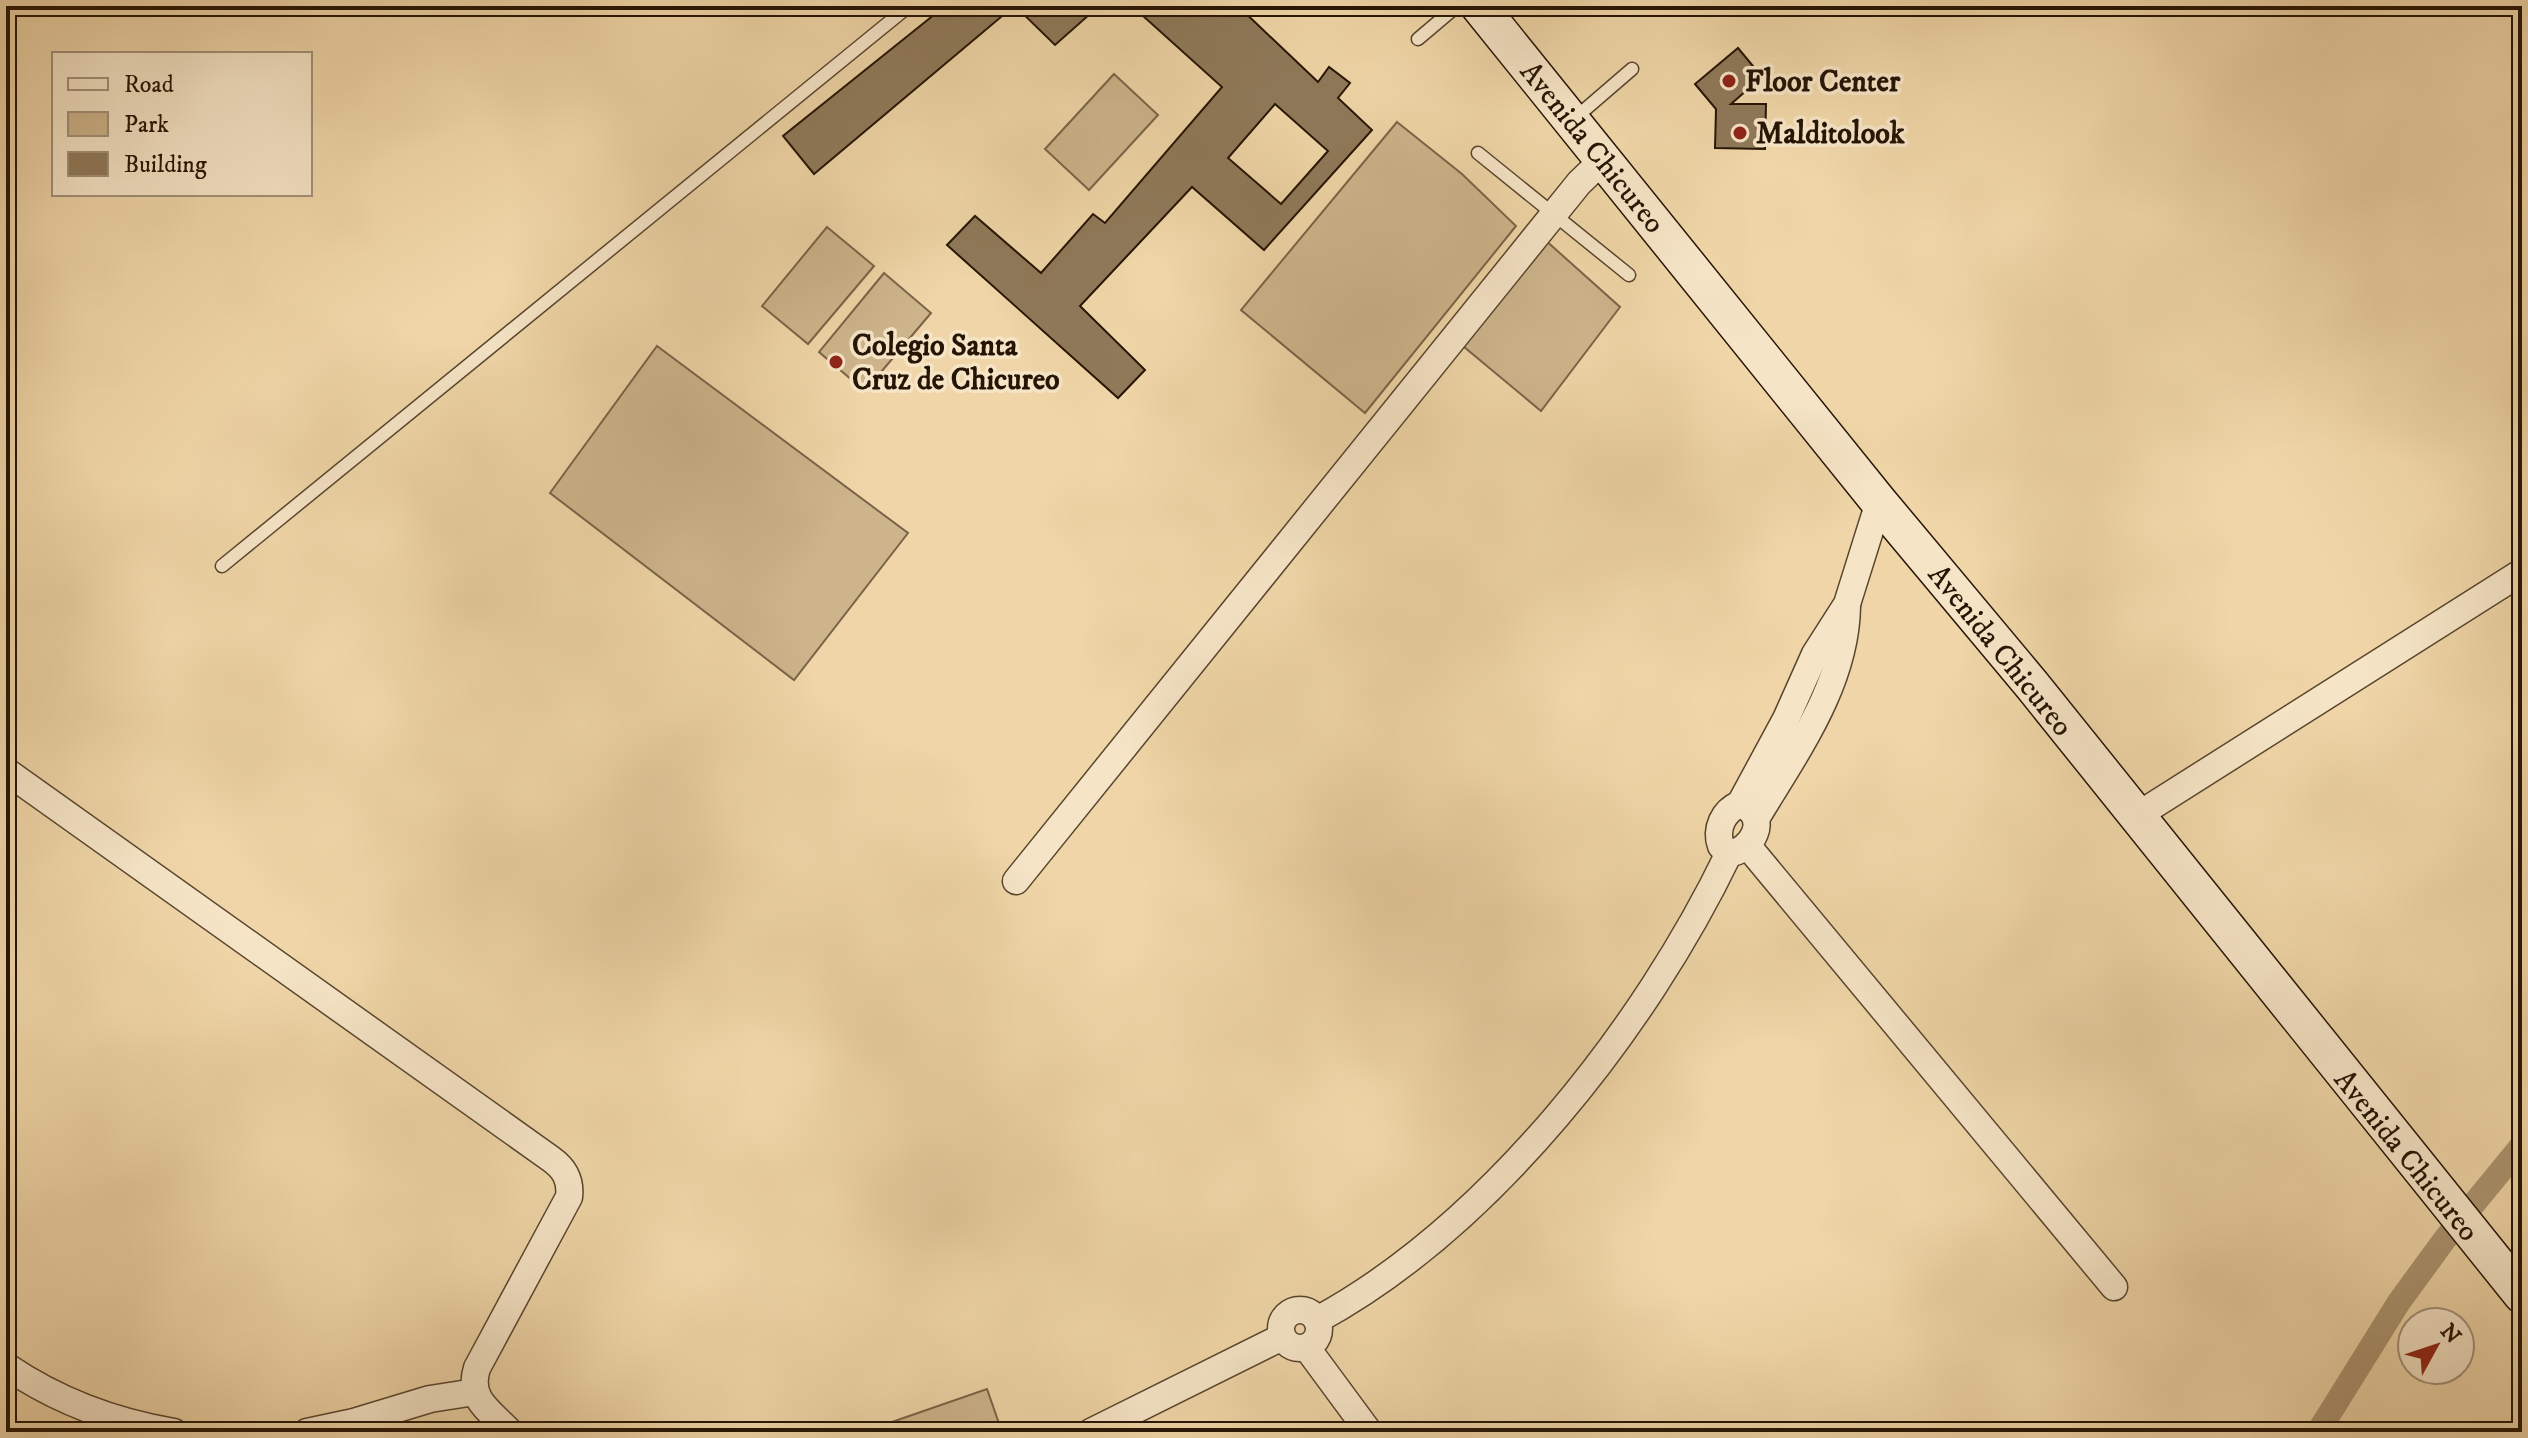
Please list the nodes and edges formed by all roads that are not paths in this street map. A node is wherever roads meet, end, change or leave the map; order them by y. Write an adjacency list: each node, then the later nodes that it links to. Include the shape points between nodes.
1 (909, 6): 12 (lane)
2 (1457, 6): 4 (lane)
3 (1479, 6): 6 (main road, Avenida Chicureo)
4 (1418, 39)
5 (1632, 69): 6 (lane)
6 (1572, 121): 8 (main road, Avenida Chicureo)
7 (1478, 153): 9 (lane)
8 (1603, 160): 9 (street); 11 (main road, Avenida Chicureo)
9 (1553, 215): 10 (lane); 17 (street)
10 (1629, 275)
11 (1879, 502): 15 (main road, Avenida Chicureo); 16 (street, via 1847,604 1815,654 1786,719 1749,811 1755,829)
12 (222, 566)
13 (2522, 572): 15 (street)
14 (6, 771): 24 (street, via 565,1172 569,1197 477,1368)
15 (2135, 817): 19 (main road, Avenida Chicureo)
16 (1738, 849): 18 (street); 20 (street, via 1651,992 1539,1136 1422,1250 1374,1287)
17 (1016, 881)
18 (2114, 1287)
19 (2522, 1295)
20 (1317, 1320): 21 (street, via 1307,1311 1294,1310 1281,1324); 22 (street, via 1317,1339)
21 (1282, 1337): 22 (street, via 1293,1347); 28 (street)
22 (1307, 1348): 29 (street)
23 (6, 1366): 25 (street, via 104,1415)
24 (475, 1392): 26 (street); 27 (street)
25 (174, 1432)
26 (307, 1432)
27 (510, 1432)
28 (1091, 1432)
29 (1369, 1432)

